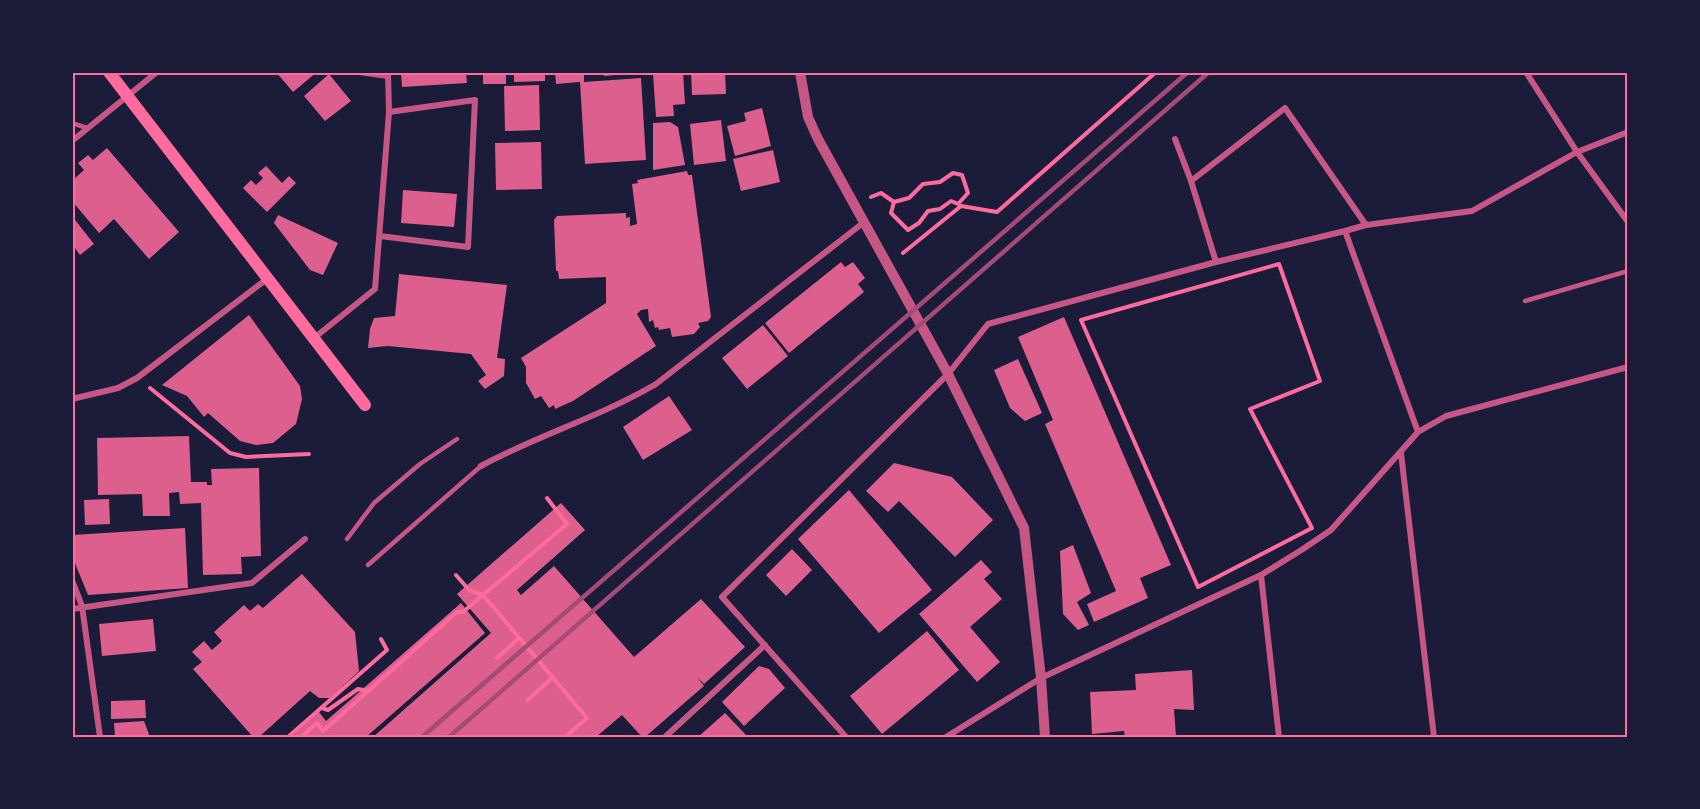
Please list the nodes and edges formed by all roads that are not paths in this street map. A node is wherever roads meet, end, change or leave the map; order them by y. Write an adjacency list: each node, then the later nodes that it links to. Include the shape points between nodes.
1 (109, 72): 7 (main road)
2 (157, 72): 7 (street)
3 (359, 72): 6 (street)
4 (800, 72): 17 (street, via 808,117)
5 (1526, 72): 14 (street)
6 (387, 74): 8 (street)
7 (127, 96): 10 (street); 23 (main road)
8 (389, 112): 20 (street); 20 (street, via 475,100 468,247)
9 (72, 123): 10 (lane)
10 (87, 128): 13 (street)
11 (1628, 132): 14 (street)
12 (1175, 139): 15 (street)
13 (72, 141)
14 (1577, 152): 16 (street); 18 (street, via 1472,211)
15 (1191, 182): 18 (street, via 1285,108); 21 (street)
16 (1628, 222)
17 (863, 223): 27 (street); 33 (street, via 656,384 619,405 512,449)
18 (1366, 225): 19 (street)
19 (1345, 231): 21 (street); 30 (street)
20 (380, 236): 25 (street, via 375,289)
21 (1216, 262): 27 (street, via 988,324)
22 (1628, 271): 24 (lane)
23 (268, 278): 25 (main road); 28 (street, via 137,378 118,388)
24 (1525, 300)
25 (314, 338): 29 (main road)
26 (1628, 368): 30 (street, via 1446,416)
27 (948, 374): 41 (street, via 722,597); 42 (street, via 1024,528)
28 (72, 399)
29 (365, 405)
30 (1418, 432): 32 (street)
31 (457, 439): 35 (lane, via 374,503)
32 (1401, 453): 37 (street, via 1331,530); 49 (street)
33 (481, 466): 36 (lane)
34 (304, 539): 39 (street, via 252,583)
35 (346, 539)
36 (368, 565)
37 (1261, 575): 42 (street); 48 (street)
38 (72, 580): 39 (street)
39 (82, 606): 40 (street); 43 (street)
40 (72, 609)
41 (765, 645): 44 (street); 45 (street)
42 (1041, 678): 46 (street); 47 (street)
43 (100, 737)
44 (665, 737)
45 (846, 737)
46 (946, 737)
47 (1045, 737)
48 (1279, 737)
49 (1434, 737)

